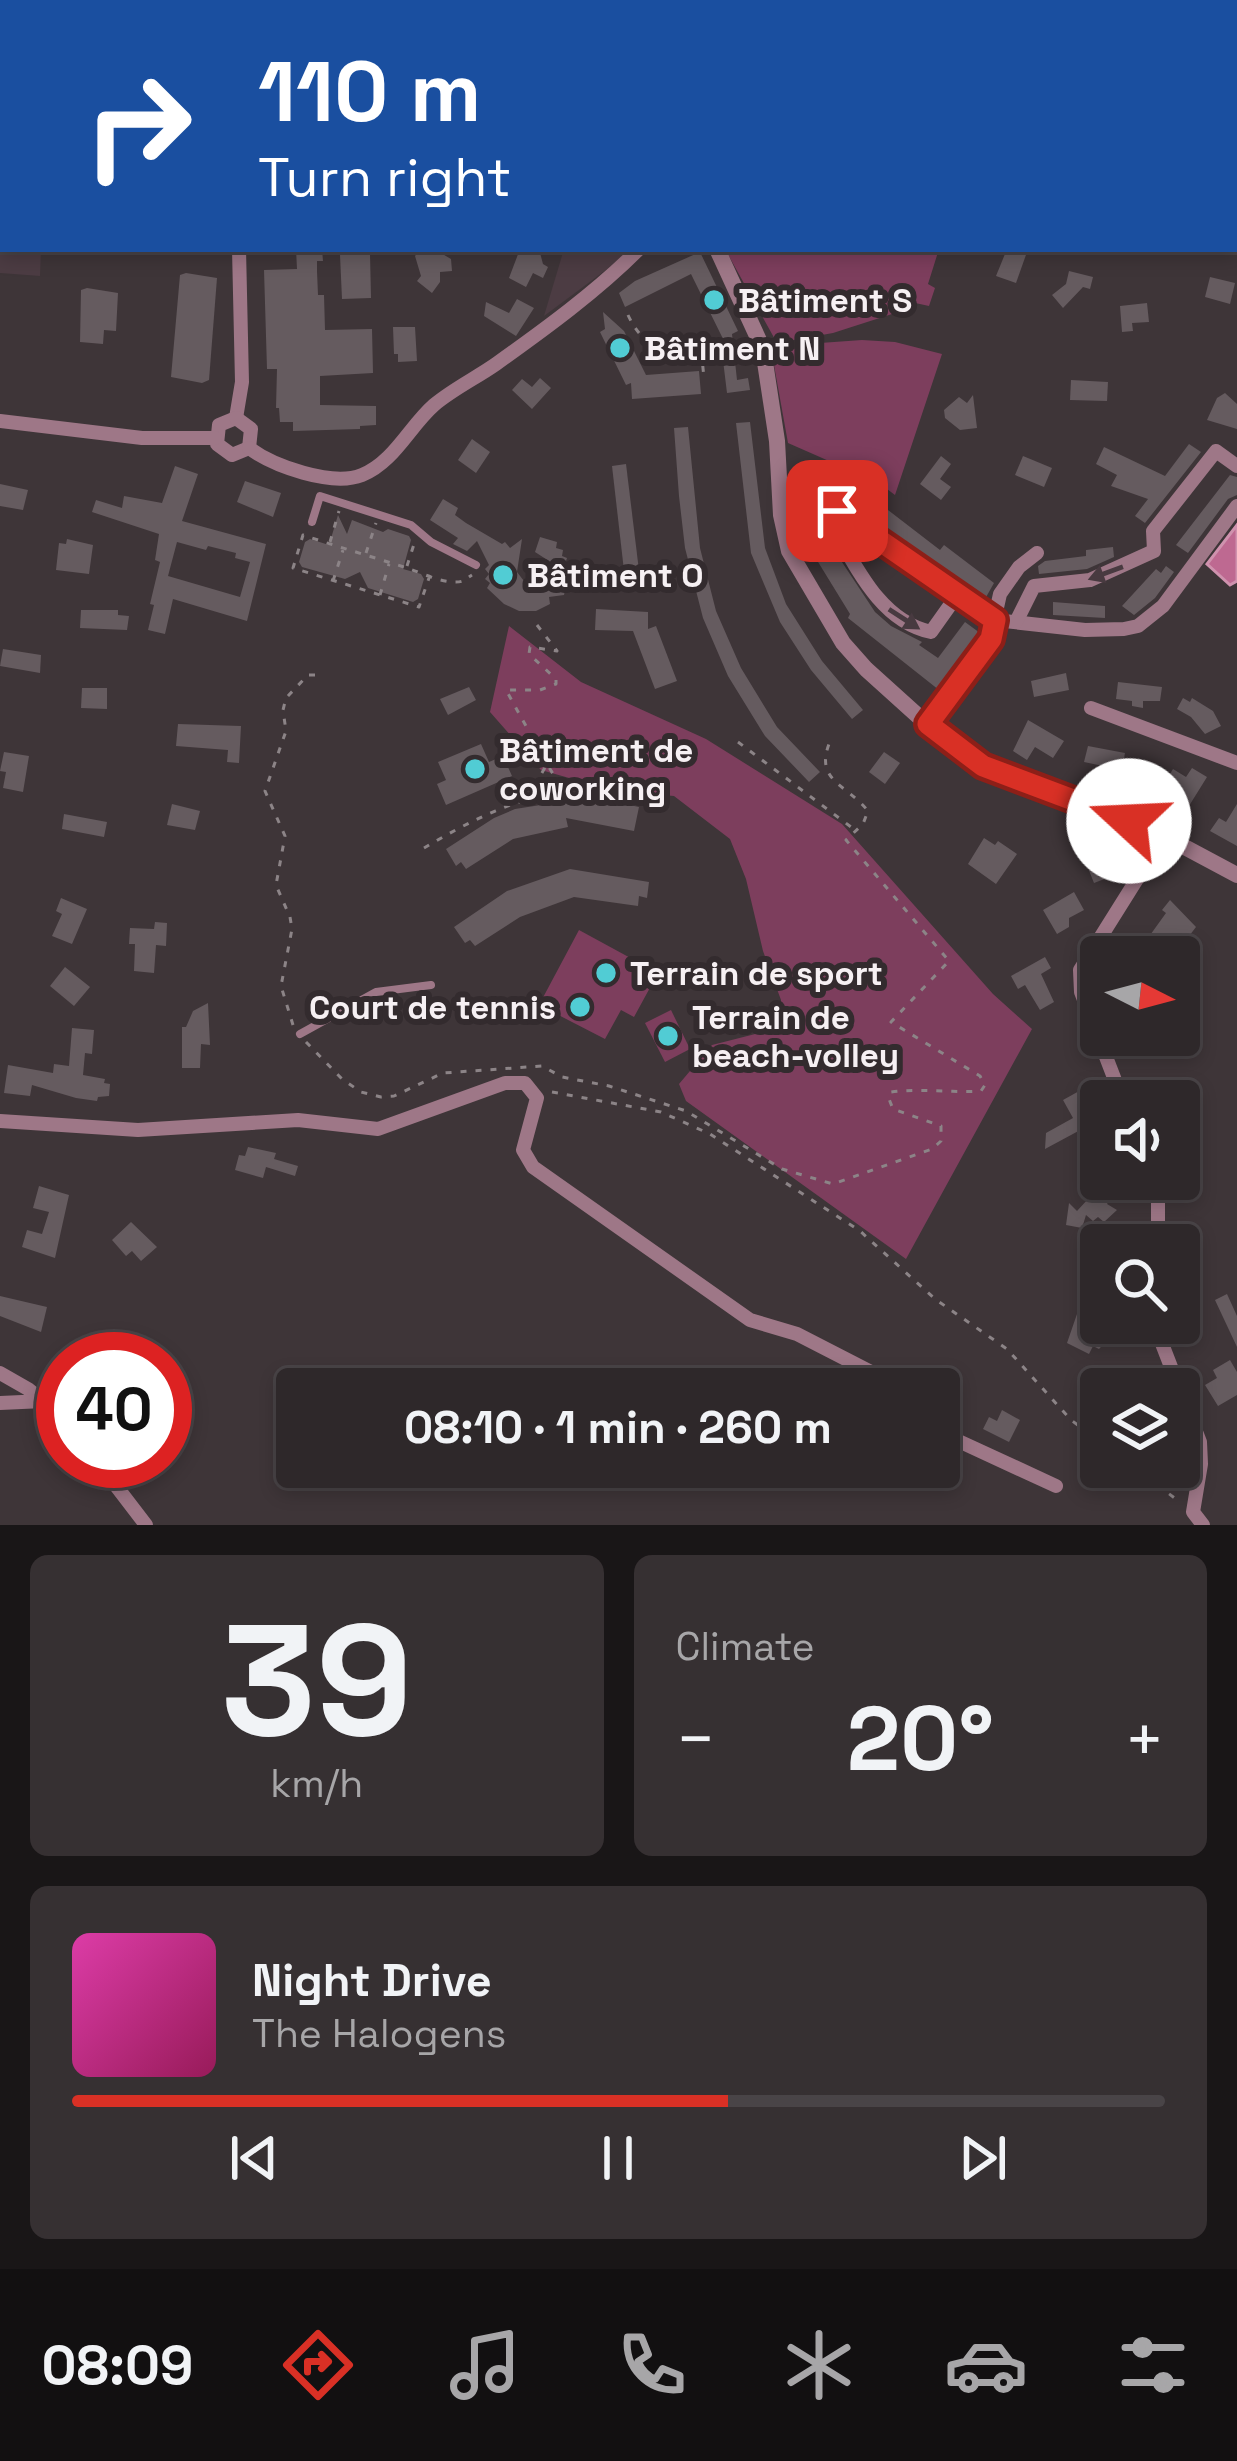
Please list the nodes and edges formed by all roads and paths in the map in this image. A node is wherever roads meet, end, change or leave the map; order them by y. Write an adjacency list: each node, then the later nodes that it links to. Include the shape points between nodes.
1 (239, 252): 6 (street)
2 (639, 252): 11 (street, via 434,405 391,454 359,476)
3 (718, 252): 34 (street, via 763,350 789,551 843,643)
4 (628, 315): 5 (path, via 666,352 701,349)
5 (704, 378)
6 (236, 418): 8 (street, via 219,425); 9 (street, via 251,429)
7 (0, 421): 8 (street)
8 (215, 438): 9 (street, via 226,453)
9 (249, 448): 11 (street, via 270,463)
10 (1237, 466): 30 (street, one-way to 30, via 1216,451 1153,531 1154,551 1090,580 1034,586)
11 (322, 475): 12 (lane)
12 (320, 496): 13 (lane); 16 (lane)
13 (342, 502): 15 (lane); 18 (path)
14 (1237, 506): 30 (street, via 1163,606 1138,626)
15 (378, 514): 17 (lane); 21 (path)
16 (312, 522)
17 (418, 531): 23 (path); 24 (lane)
18 (329, 544): 19 (path); 26 (path, via 303,536 293,568)
19 (344, 548): 21 (path); 26 (path)
20 (1037, 553): 29 (street, via 1000,594)
21 (365, 555): 22 (path)
22 (389, 562): 23 (path); 28 (path)
23 (406, 568): 25 (path)
24 (474, 569): 25 (path, via 461,583)
25 (430, 575): 28 (path, via 419,608)
26 (332, 581): 28 (path)
27 (958, 594): 27 (street, one-way to 27, via 837,511 830,523 877,599 912,628 931,632); 29 (street)
28 (380, 595)
29 (995, 620): 30 (street); 34 (street, via 991,639)
30 (1016, 622)
31 (537, 625): 37 (path, via 557,651 530,647 529,654 556,684 506,690)
32 (320, 675): 47 (path, via 308,675 286,698 286,731 265,791 285,836 276,885 292,929 281,986)
33 (1090, 708): 38 (street)
34 (928, 724): 43 (street, via 983,766)
35 (832, 737): 42 (path, via 824,754 829,778 868,812)
36 (738, 742): 42 (path)
37 (547, 764): 39 (path); 40 (path)
38 (1237, 764)
39 (566, 793): 40 (path); 41 (path)
40 (526, 801): 44 (path, via 472,819)
41 (642, 801)
42 (856, 830): 47 (path, via 846,840 949,961 892,1022 986,1085 891,1093 893,1108 941,1126 941,1141 845,1182 782,1168 686,1111 534,1064 443,1073 394,1096 372,1096 323,1063)
43 (1164, 836): 45 (street); 48 (street, via 1080,970)
44 (424, 848)
45 (1237, 875)
46 (431, 985): 47 (lane, via 376,992)
47 (300, 1034)
48 (1115, 1080)
49 (532, 1089): 50 (street, via 505,1083 378,1129 298,1120 138,1130); 52 (street, via 537,1098 524,1150 532,1167 750,1320); 57 (path, via 661,1112 710,1134 860,1232 934,1299 980,1326)
50 (0, 1121)
51 (1162, 1344): 62 (street, via 1200,1442)
52 (863, 1368)
53 (0, 1372): 54 (street)
54 (36, 1396)
55 (36, 1401): 56 (street)
56 (0, 1403)
57 (1080, 1427)
58 (960, 1442): 59 (street)
59 (1056, 1486)
60 (118, 1488): 63 (street)
61 (1159, 1488): 62 (path)
62 (1197, 1518)
63 (146, 1525)

